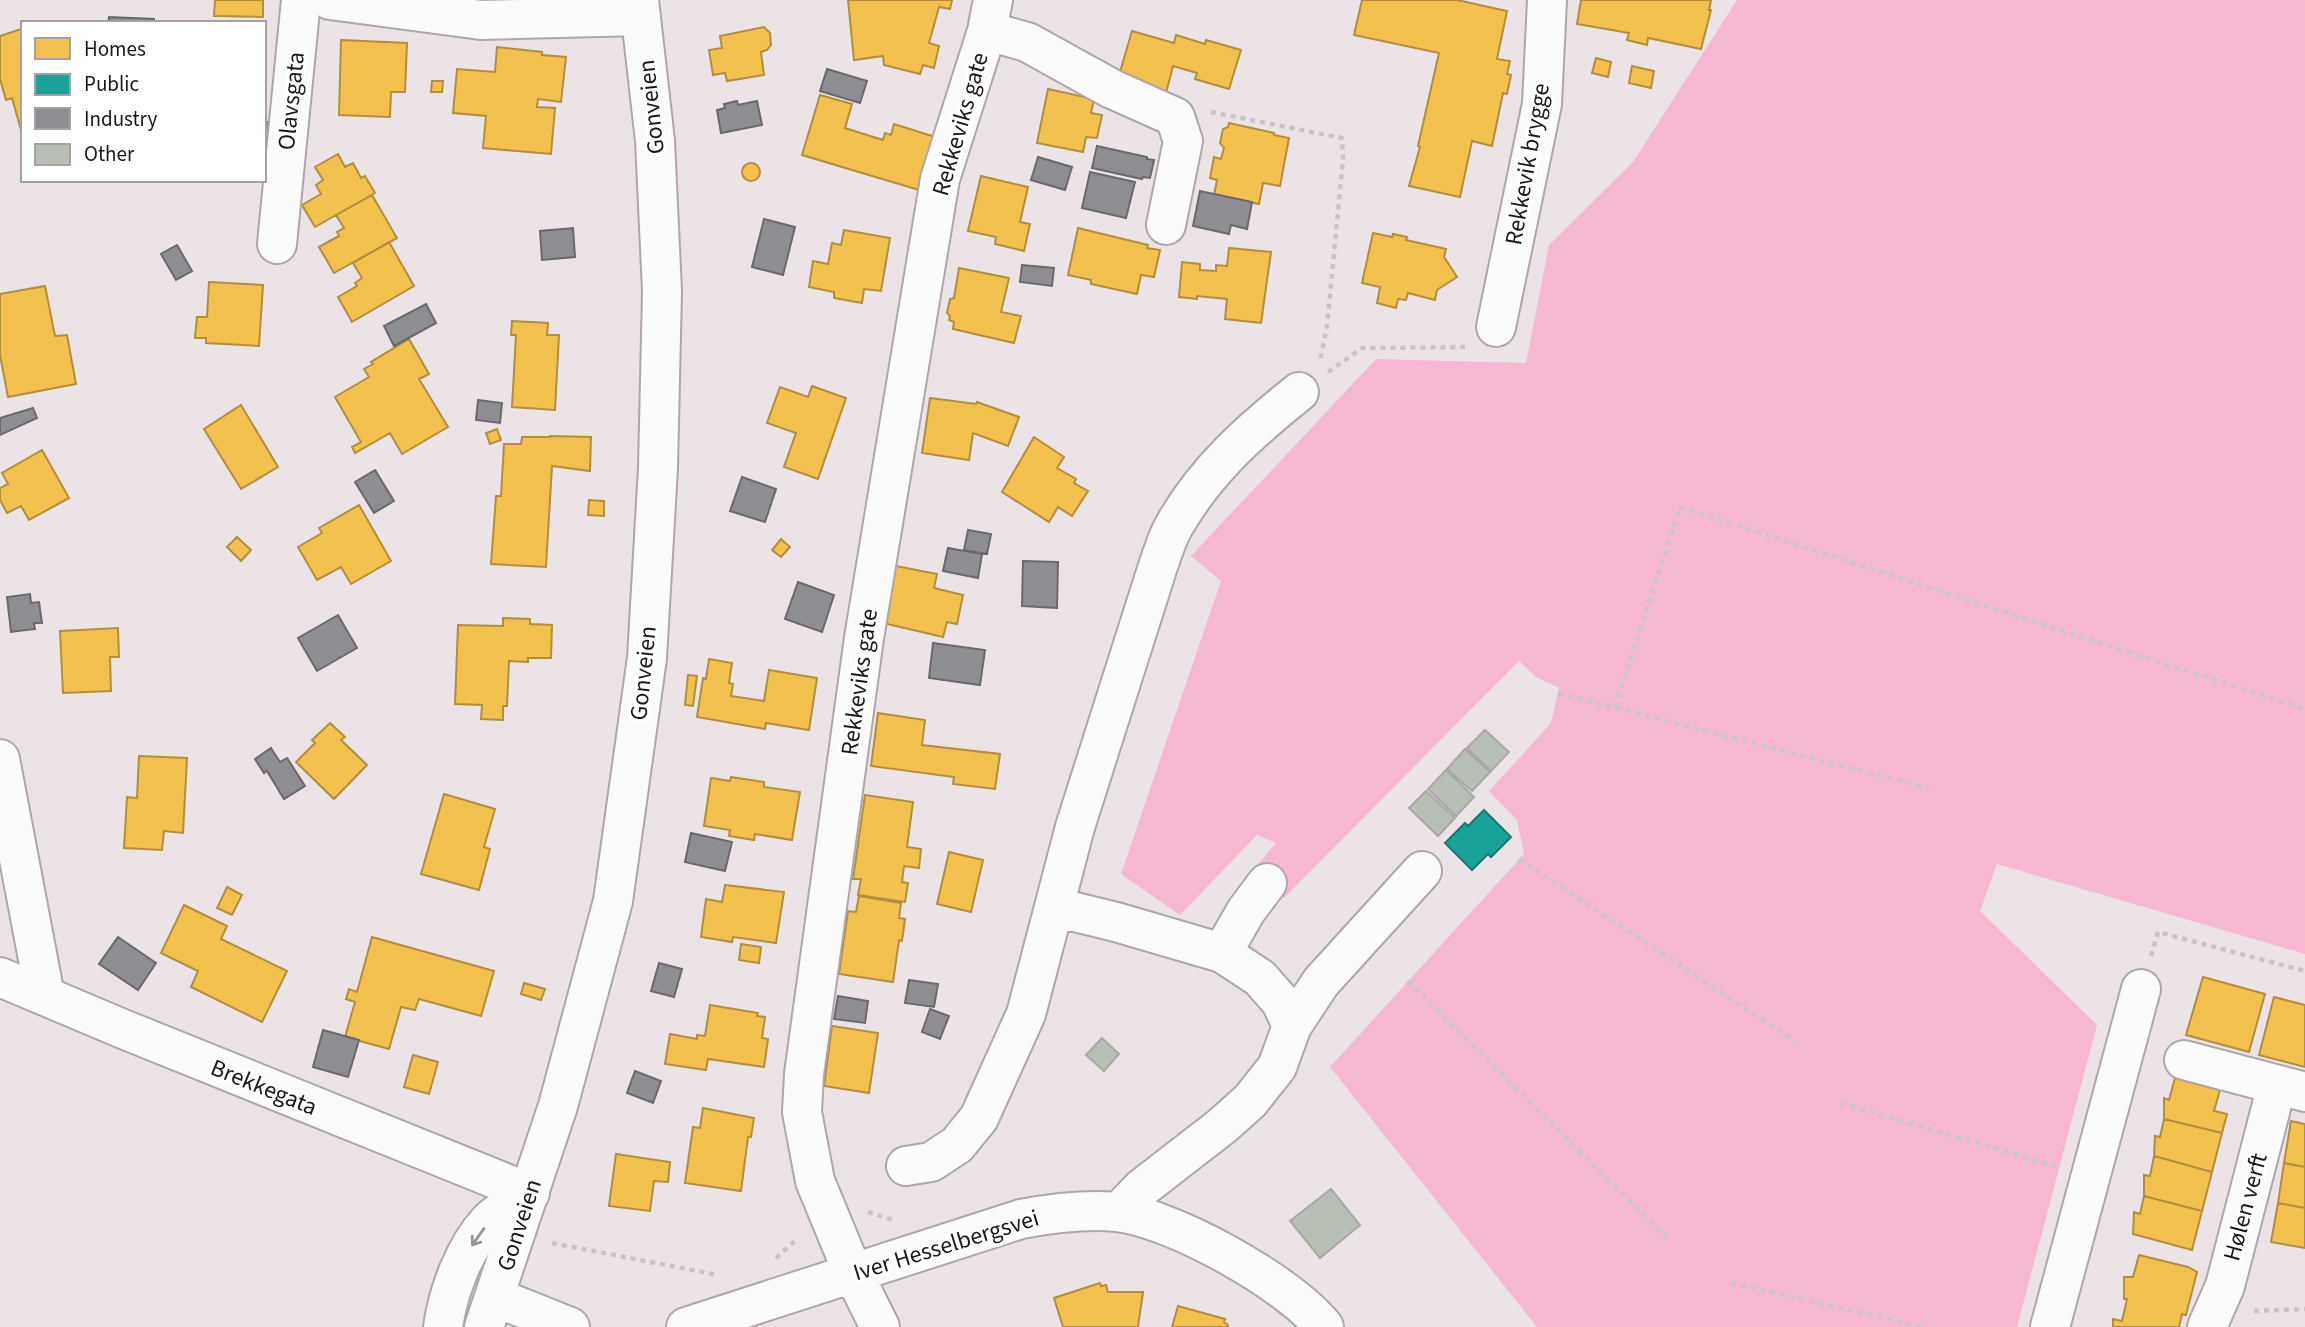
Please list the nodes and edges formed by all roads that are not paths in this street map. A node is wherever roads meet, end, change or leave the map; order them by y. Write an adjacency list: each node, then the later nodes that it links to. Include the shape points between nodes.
1 (301, 0): 7 (street, Olavsgata)
2 (330, 0): 4 (street, via 481,20)
3 (1547, 0): 8 (street, Rekkevik brygge, via 1542,104)
4 (640, 8): 22 (street, Gonveien, via 655,141 662,291 659,468 647,658 613,901)
5 (990, 15): 6 (street, Rekkeviks gate, via 1027,42 1112,89 1175,117 1183,141); 24 (street, Rekkeviks gate, via 940,179 864,638 804,1074 802,1112 815,1181)
6 (1166, 225)
7 (277, 244)
8 (1496, 327)
9 (1308, 386): 13 (street, via 1252,430 1205,479 1173,527 1110,713)
10 (0, 760): 17 (street)
11 (1422, 871): 18 (street, via 1321,982)
12 (1268, 883): 14 (street)
13 (1054, 912): 14 (street, via 1075,912); 21 (street, via 1026,1014 979,1118 957,1145 931,1162)
14 (1222, 953): 18 (street, via 1260,978 1281,1002)
15 (0, 977): 17 (street, Brekkegata)
16 (2141, 989): 32 (street)
17 (45, 996): 22 (street, Brekkegata)
18 (1292, 1026): 23 (street, via 1277,1067 1250,1101)
19 (2184, 1060): 20 (street, Hølen verft)
20 (2291, 1088): 26 (street, Hølen verft, via 2225,1286)
21 (906, 1166)
22 (530, 1193): 25 (street, Gonveien); 28 (street, one-way to 28, via 489,1221 470,1248)
23 (1119, 1212): 24 (street, Iver Hesselbergsvei, via 1053,1213 1021,1219); 31 (street, Iver Hesselbergsvei, via 1173,1228 1237,1259 1313,1313)
24 (853, 1273): 27 (street, Iver Hesselbergsvei); 30 (street, Rekkeviks gate)
25 (490, 1312): 29 (street)
26 (2209, 1320)
27 (703, 1325)
28 (443, 1327)
29 (570, 1327)
30 (880, 1327)
31 (1324, 1327)
32 (2050, 1327)

